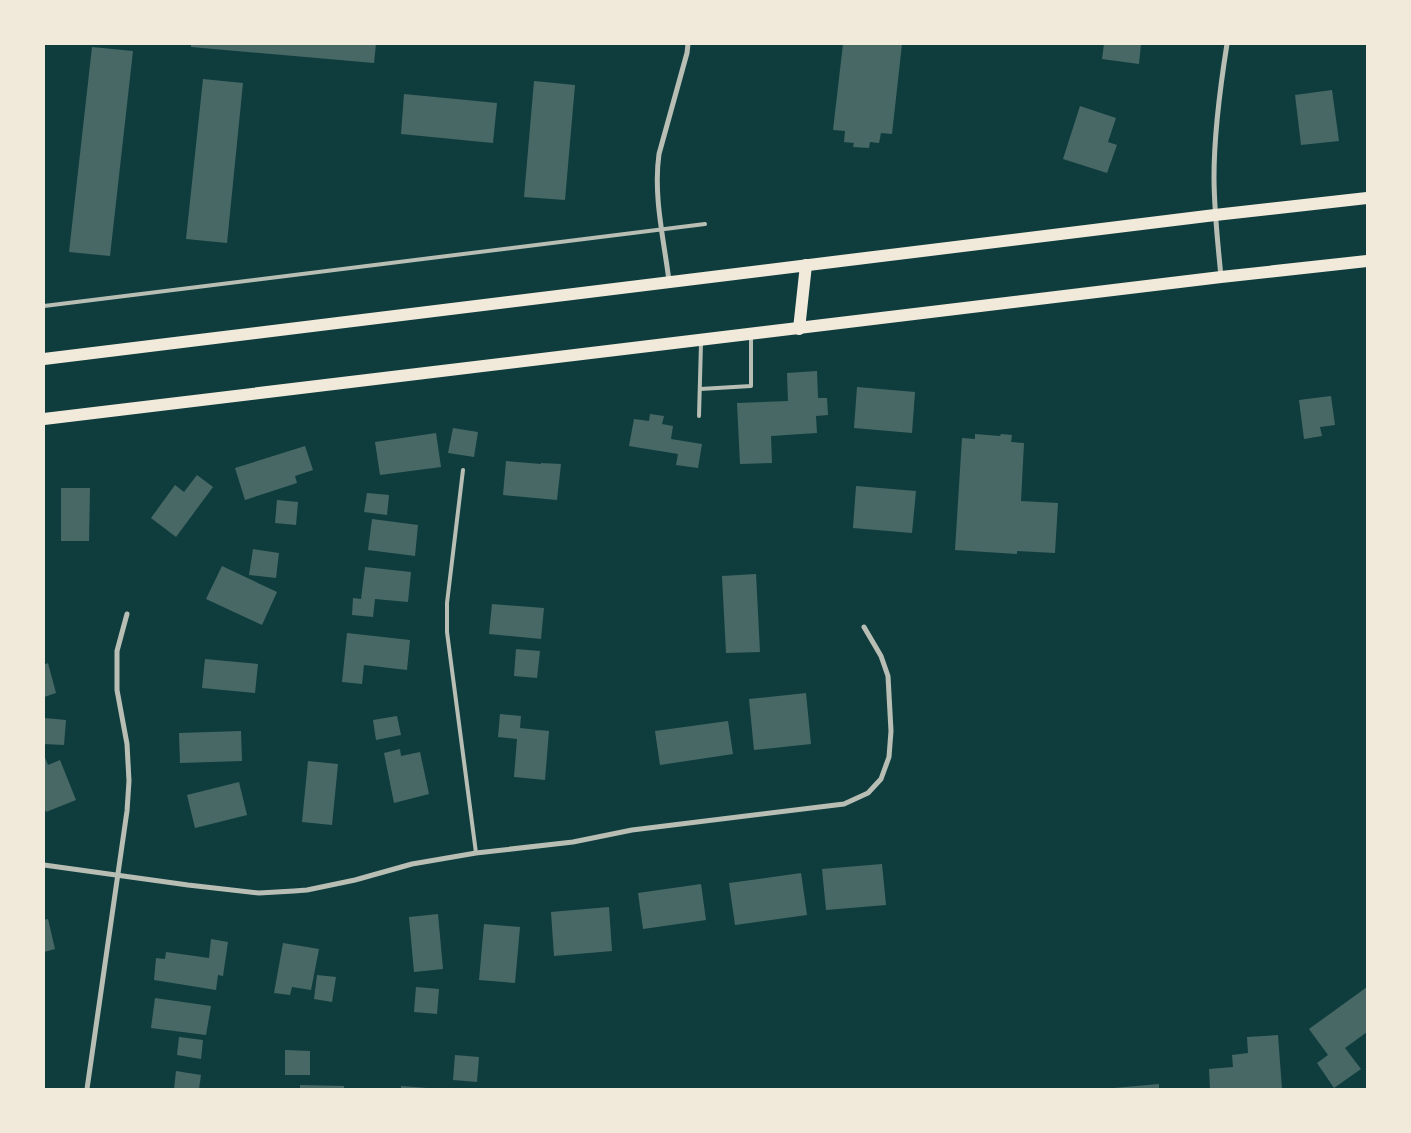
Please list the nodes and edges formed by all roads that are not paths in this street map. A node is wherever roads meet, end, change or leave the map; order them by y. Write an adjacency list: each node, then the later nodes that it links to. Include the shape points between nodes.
1 (688, 44): 6 (street, via 659,154 657,189)
2 (1227, 44): 4 (street, via 1216,136)
3 (1367, 198): 4 (main road)
4 (1215, 215): 8 (main road); 9 (street)
5 (706, 224): 6 (lane)
6 (662, 228): 10 (street); 11 (lane)
7 (1367, 261): 9 (main road)
8 (806, 265): 10 (main road); 12 (main road)
9 (1221, 277): 12 (main road)
10 (669, 282): 15 (main road)
11 (44, 306)
12 (799, 329): 13 (main road)
13 (751, 334): 14 (main road); 16 (lane, via 751,386)
14 (701, 340): 16 (lane); 18 (main road)
15 (44, 359)
16 (700, 389): 17 (lane)
17 (699, 416)
18 (44, 419)
19 (463, 470): 22 (lane, via 447,603 447,632)
20 (127, 614): 24 (street, via 117,651 117,690 127,744 129,781)
21 (864, 627): 22 (street, via 881,656 888,676 891,731 889,757 881,779 868,793 844,804)
22 (476, 853): 24 (street, via 294,891 259,893)
23 (44, 865): 24 (street)
24 (118, 876): 25 (street)
25 (87, 1089)

